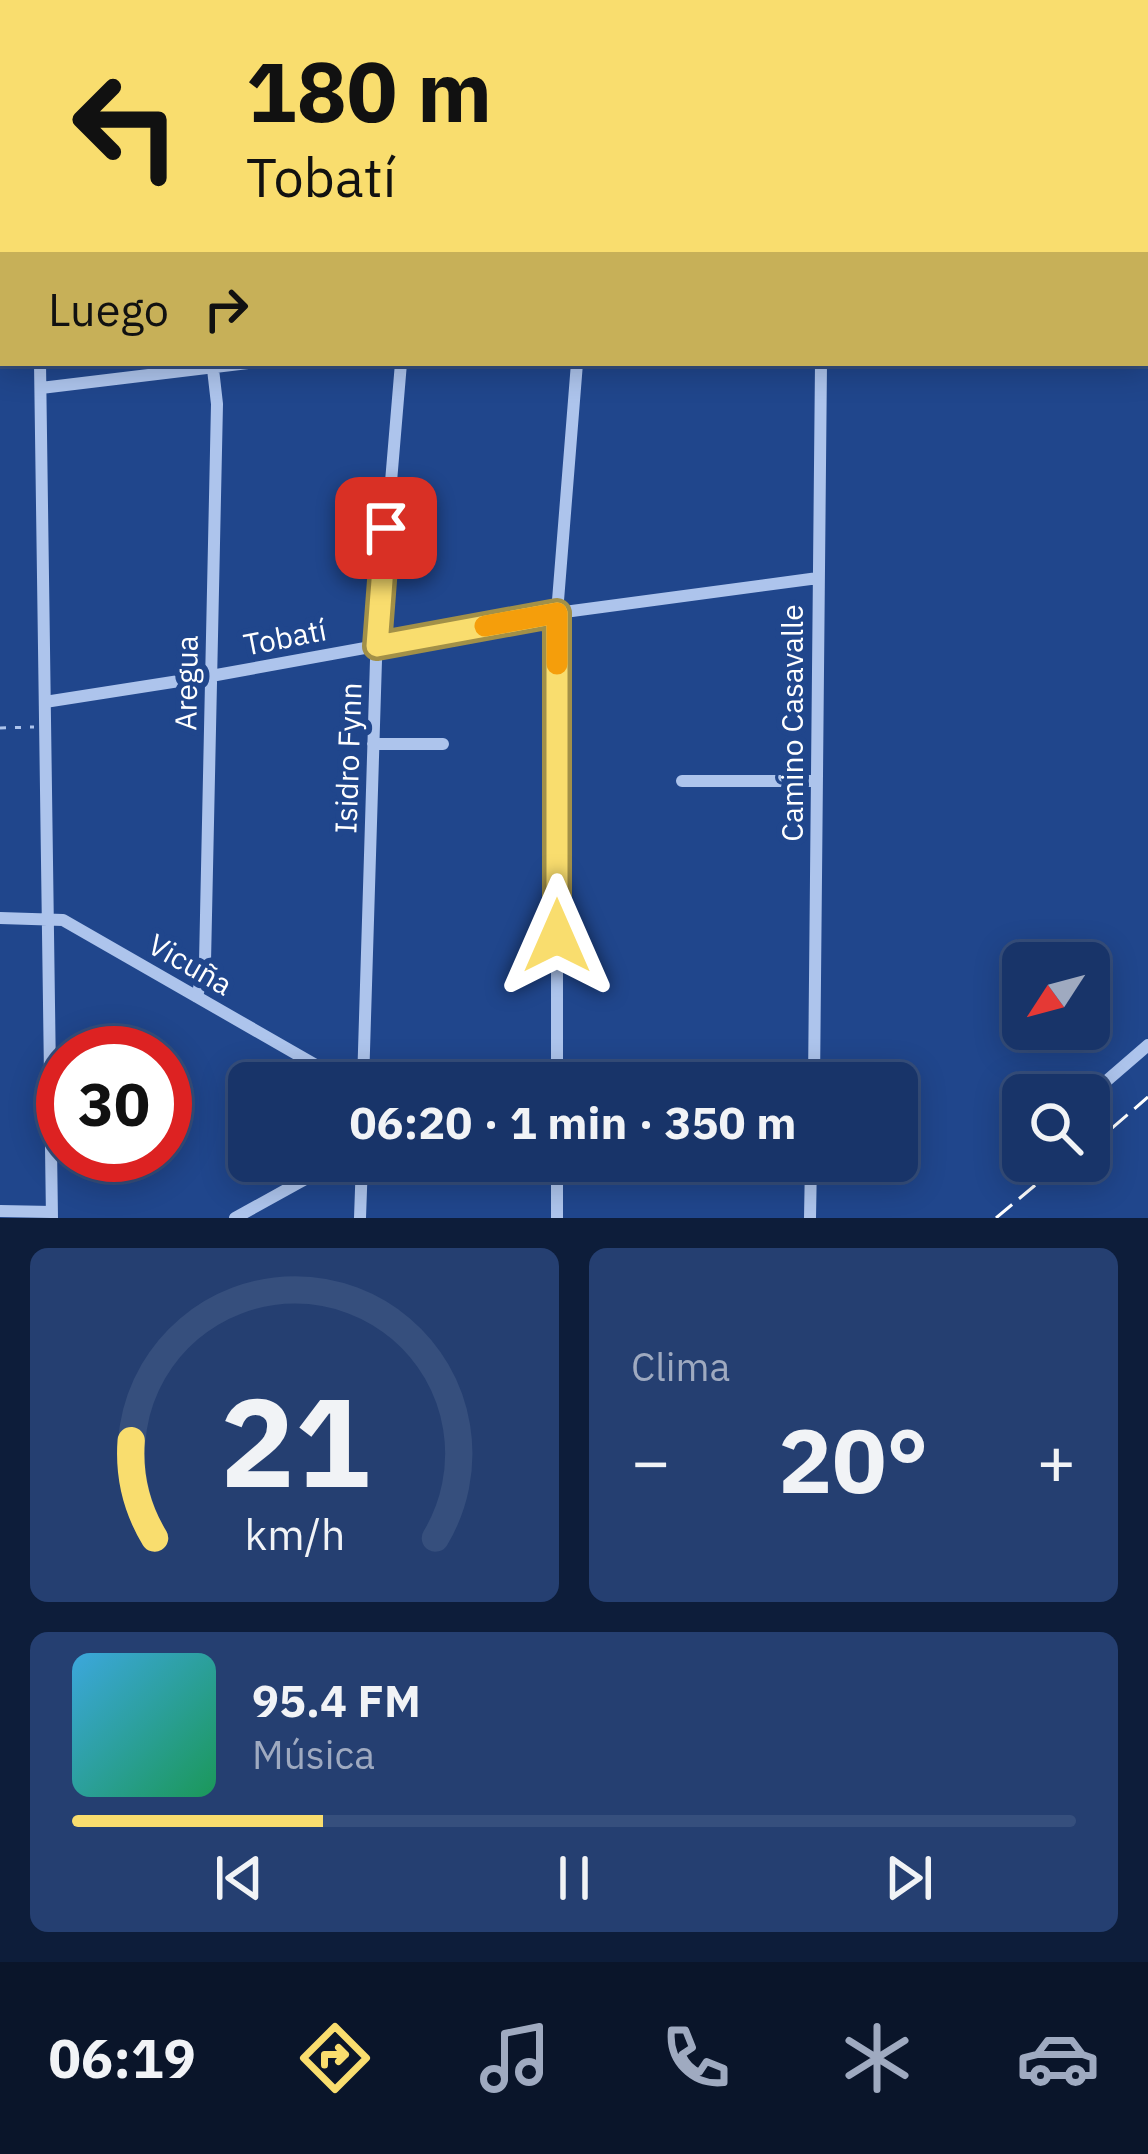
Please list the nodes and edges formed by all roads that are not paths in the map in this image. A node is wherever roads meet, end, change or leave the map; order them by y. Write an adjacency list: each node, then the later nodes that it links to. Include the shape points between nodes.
1 (40, 366): 7 (street)
2 (230, 366): 6 (street)
3 (400, 366): 10 (street, Isidro Fynn)
4 (577, 366): 9 (street)
5 (821, 366): 8 (street, Camino Casavalle)
6 (213, 369): 7 (street); 11 (street, Aregua)
7 (40, 388): 12 (street)
8 (818, 578): 9 (street, Tobatí); 16 (street, Camino Casavalle)
9 (557, 613): 10 (street, Tobatí); 23 (street)
10 (377, 646): 11 (street, Tobatí); 13 (street, Isidro Fynn)
11 (211, 676): 12 (street, Tobatí); 19 (street, Aregua, via 205,962)
12 (44, 702): 17 (street)
13 (373, 744): 14 (street); 22 (street, Isidro Fynn)
14 (443, 744)
15 (682, 781): 16 (street)
16 (817, 781): 24 (street, Camino Casavalle)
17 (47, 917): 18 (street, Vicuña); 19 (street, Vicuña); 31 (street)
18 (0, 918)
19 (197, 997): 21 (street, Vicuña)
20 (1148, 1045): 25 (street)
21 (310, 1062)
22 (364, 1062)
23 (557, 1062)
24 (814, 1062)
25 (1110, 1078)
26 (300, 1182): 32 (street)
27 (361, 1182): 33 (street)
28 (557, 1182): 34 (street)
29 (811, 1182): 35 (street)
30 (0, 1211): 31 (street)
31 (52, 1215)
32 (235, 1218)
33 (360, 1218)
34 (557, 1218)
35 (810, 1218)

